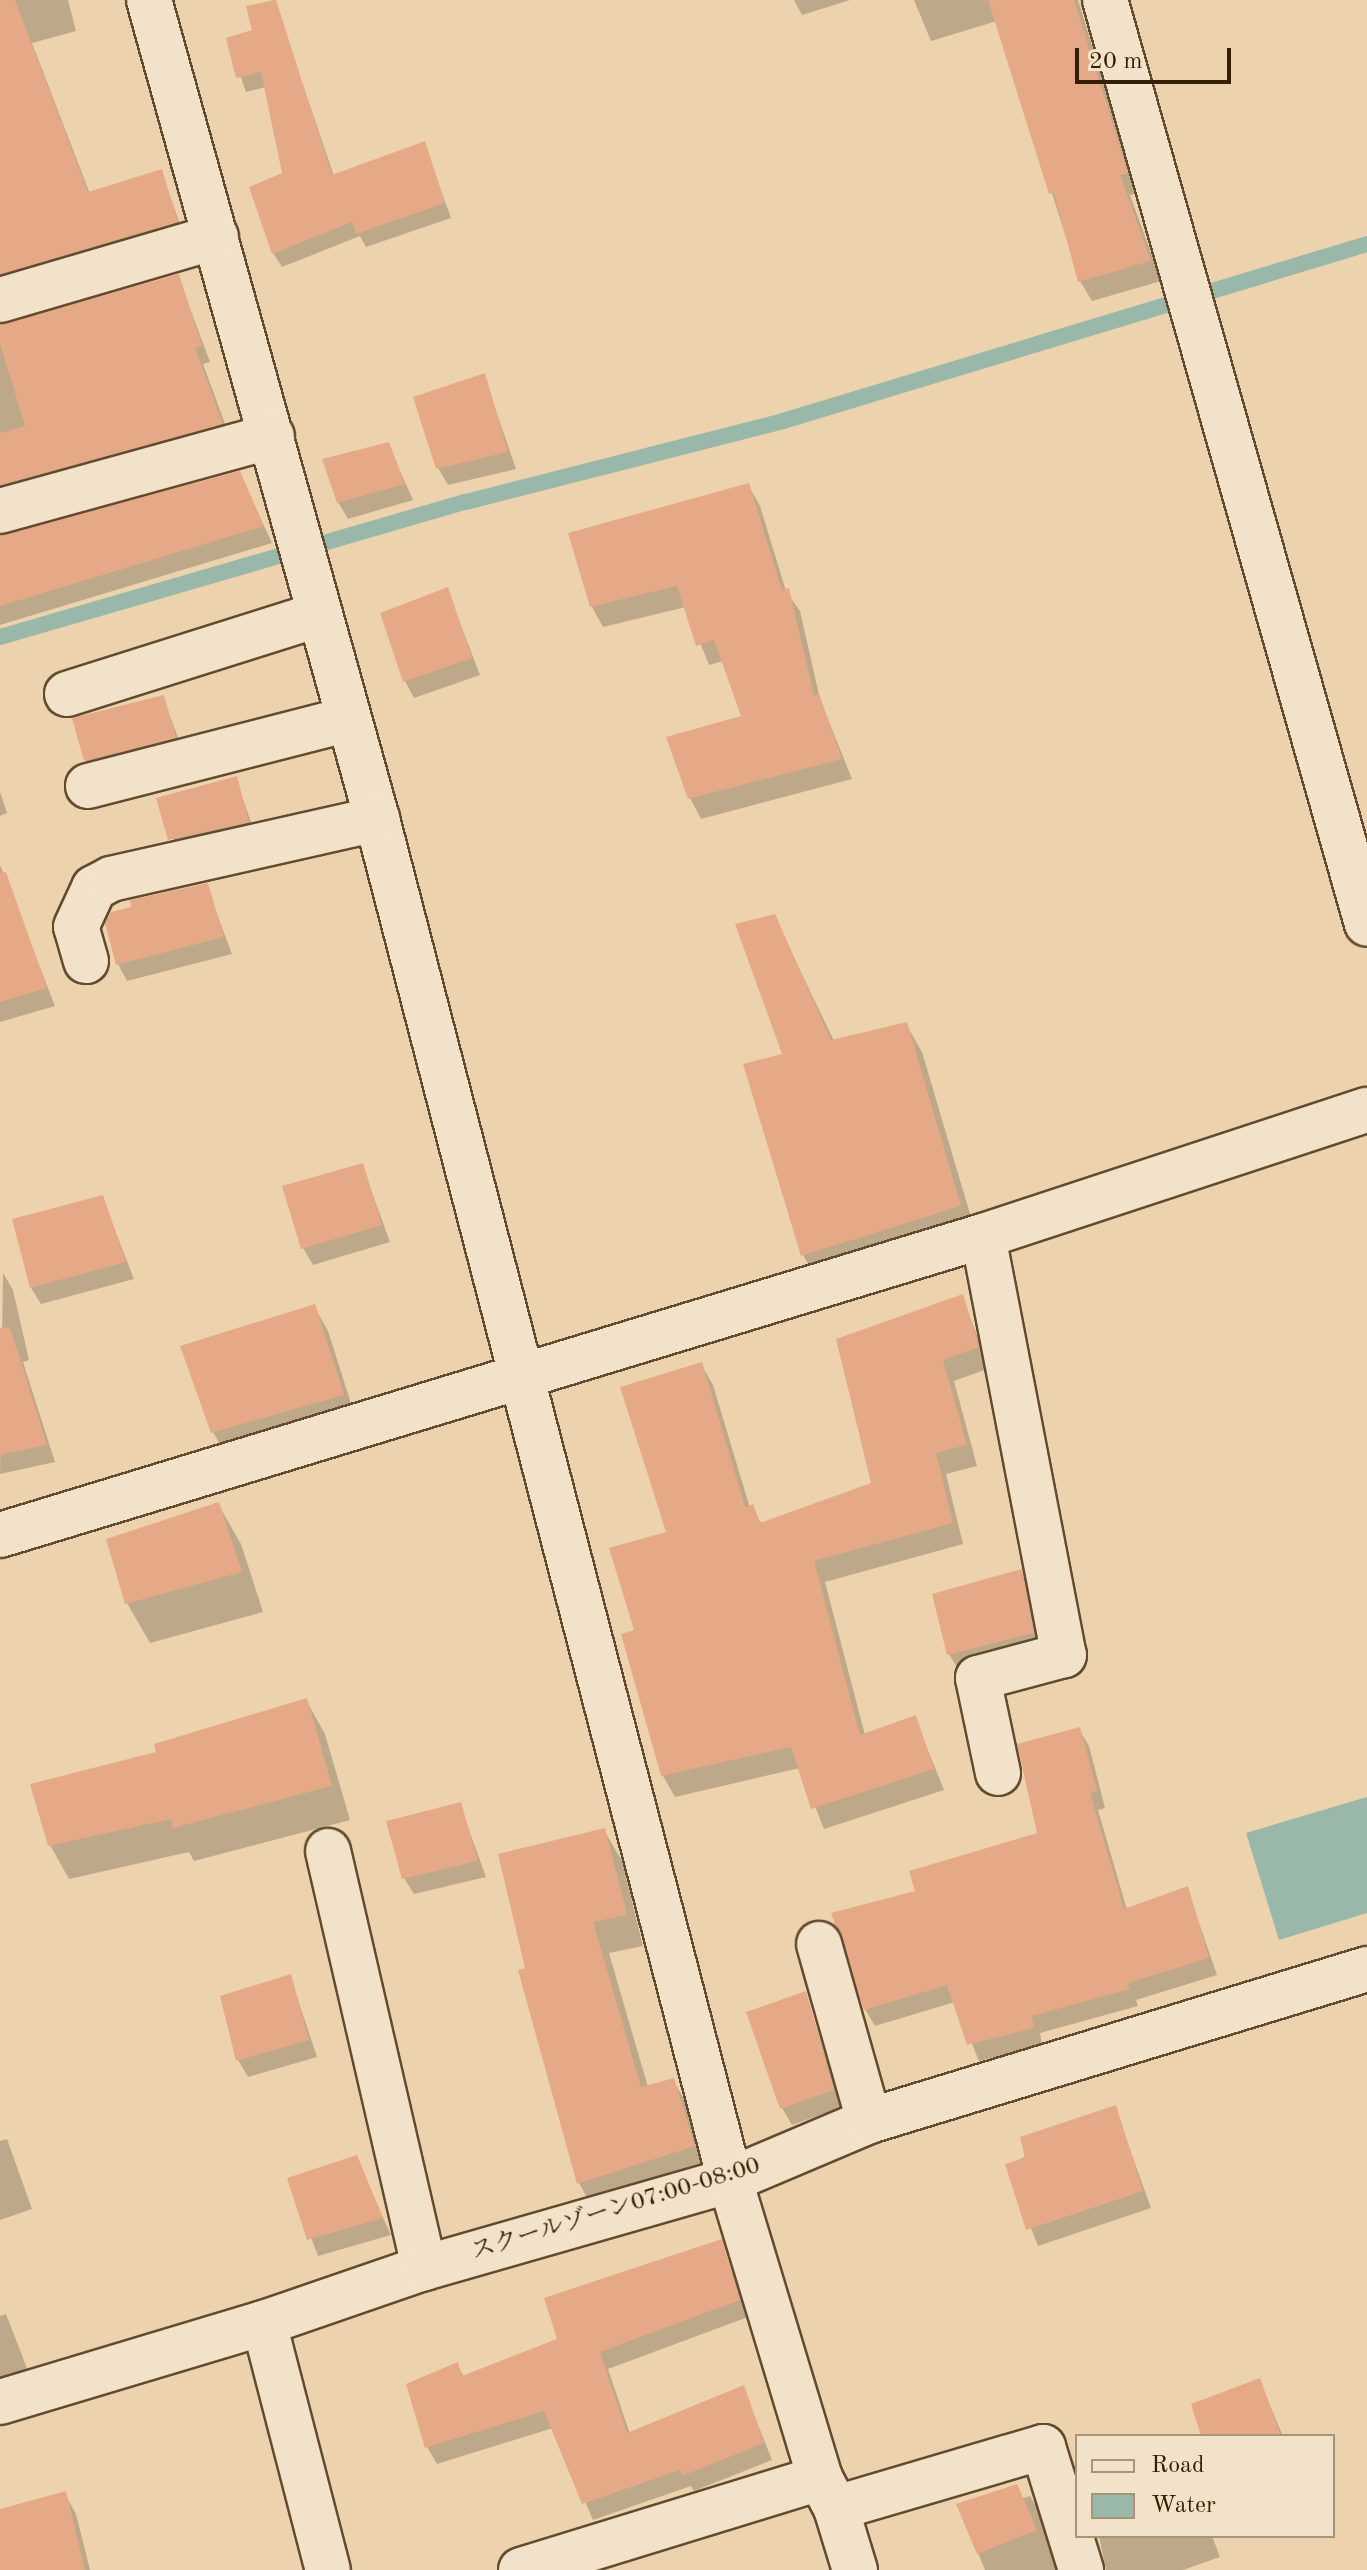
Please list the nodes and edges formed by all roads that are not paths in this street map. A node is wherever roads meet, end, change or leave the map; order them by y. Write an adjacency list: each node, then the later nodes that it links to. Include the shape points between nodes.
1 (149, 0): 3 (street)
2 (1105, 0): 12 (street)
3 (216, 237): 4 (street); 5 (street)
4 (0, 300)
5 (272, 436): 6 (street); 7 (street)
6 (0, 511)
7 (320, 614): 8 (street); 9 (street)
8 (67, 694)
9 (349, 719): 10 (street); 11 (street)
10 (88, 786)
11 (377, 819): 13 (street, via 111,879 94,888 76,927); 16 (street)
12 (1367, 924)
13 (86, 961)
14 (1367, 1110): 15 (street)
15 (983, 1236): 16 (street); 18 (street, via 1064,1655 978,1678)
16 (523, 1375): 17 (street); 23 (street)
17 (0, 1535)
18 (998, 1773)
19 (328, 1851): 24 (street)
20 (819, 1944): 22 (street)
21 (1367, 1969): 22 (street, スクールゾーン07:00-08:00)
22 (869, 2121): 23 (street, スクールゾーン07:00-08:00)
23 (730, 2180): 24 (street, スクールゾーン07:00-08:00); 27 (street)
24 (424, 2268): 25 (street, スクールゾーン07:00-08:00)
25 (264, 2323): 26 (street, スクールゾーン07:00-08:00); 28 (street)
26 (0, 2402)
27 (828, 2493): 29 (street); 30 (street); 31 (street, via 1043,2447)
28 (328, 2570)
29 (521, 2570)
30 (855, 2570)
31 (1081, 2570)

